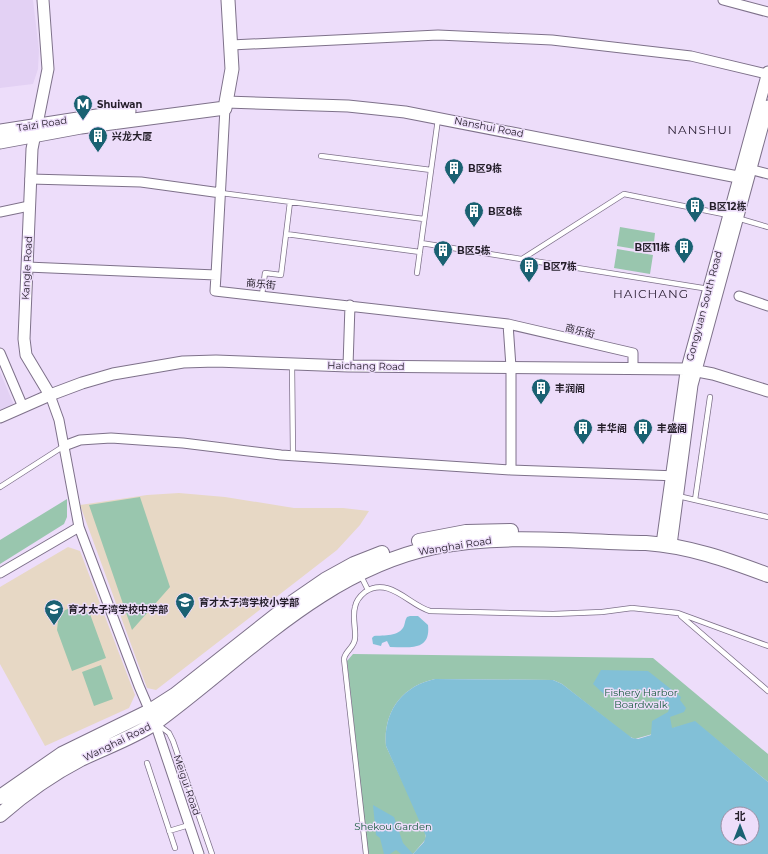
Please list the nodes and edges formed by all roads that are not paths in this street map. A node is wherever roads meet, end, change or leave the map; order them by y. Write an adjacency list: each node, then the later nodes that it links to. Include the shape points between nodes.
1 (43, 0): 10 (street, Kangle Road, via 48,69)
2 (228, 0): 5 (main road)
3 (723, 0): 4 (street)
4 (768, 12)
5 (232, 45): 6 (street, via 438,35 552,40 690,56); 7 (main road, via 232,78)
6 (768, 73): 15 (street, Gongyuan South Road)
7 (226, 105): 9 (street, Nanshui Road, via 348,106); 10 (main road, Taizi Road, via 201,101); 18 (street)
8 (768, 106): 15 (street, Gongyuan South Road)
9 (438, 117): 14 (lane); 15 (street, Nanshui Road)
10 (35, 130): 11 (main road, Taizi Road); 12 (main road, Taizi Road); 17 (street, Kangle Road)
11 (0, 131)
12 (0, 142)
13 (321, 156): 14 (lane)
14 (431, 170): 23 (lane)
15 (745, 173): 16 (street); 22 (street, Gongyuan South Road)
16 (768, 174)
17 (30, 179): 18 (street, via 141,182); 20 (street, Kangle Road)
18 (221, 193): 19 (lane); 31 (street)
19 (290, 202): 23 (lane); 25 (lane)
20 (29, 206): 21 (street); 29 (street, Kangle Road)
21 (0, 212)
22 (733, 216): 24 (lane); 28 (lane, via 624,194); 32 (street, Gongyuan South Road)
23 (424, 219): 26 (lane)
24 (768, 227)
25 (286, 234): 27 (lane); 33 (lane, via 280,275 265,273)
26 (421, 243): 27 (lane); 28 (lane)
27 (420, 252): 30 (lane)
28 (522, 259): 32 (lane)
29 (27, 267): 31 (street); 45 (street, Kangle Road, via 24,348)
30 (417, 273)
31 (216, 275): 33 (street, 商乐街, via 215,290)
32 (713, 289): 43 (street, Gongyuan South Road)
33 (262, 296): 35 (street, 商乐街)
34 (739, 296): 36 (street)
35 (350, 306): 37 (street, 商乐街); 40 (street)
36 (768, 306)
37 (508, 324): 41 (street); 42 (street, 商乐街, via 633,354)
38 (0, 353): 47 (street)
39 (292, 364): 40 (street, Haichang Road); 45 (street, Haichang Road, via 216,360 183,362 113,374); 50 (lane)
40 (348, 366): 41 (street, Haichang Road)
41 (510, 367): 42 (street, Haichang Road); 51 (street)
42 (633, 368): 43 (street, Haichang Road)
43 (691, 369): 44 (street, Haichang Road); 52 (street, Gongyuan South Road, via 691,391)
44 (768, 390)
45 (50, 395): 47 (street, Haichang Road); 49 (street, Meigui Road)
46 (710, 397): 55 (lane)
47 (23, 407): 48 (street, Haichang Road)
48 (0, 417)
49 (64, 446): 50 (street, via 80,440 111,438 183,443); 53 (lane); 57 (street, Meigui Road)
50 (293, 456): 51 (street)
51 (511, 470): 52 (street)
52 (676, 476): 54 (street, Gongyuan South Road); 58 (street, Gongyuan South Road)
53 (0, 487)
54 (678, 496): 55 (lane); 58 (street, Gongyuan South Road)
55 (695, 500): 56 (lane)
56 (768, 517)
57 (79, 527): 60 (street); 67 (street, Meigui Road)
58 (667, 540): 59 (main road, Wanghai Road, via 712,546); 61 (main road, Wanghai Road, via 489,540 434,547 399,557); 62 (main road, Wanghai Road); 67 (main road, Wanghai Road, via 493,530 443,536 384,552 337,574 293,602 175,695)
59 (768, 565)
60 (0, 573)
61 (359, 573): 63 (lane); 67 (main road, Wanghai Road, via 300,609)
62 (768, 575)
63 (368, 590): 64 (lane, via 384,587 392,589 430,611 553,614 632,608); 76 (lane, via 355,605 355,638 344,659)
64 (678, 613): 65 (lane); 66 (lane)
65 (768, 646)
66 (768, 691)
67 (153, 717): 69 (main road, Wanghai Road, via 62,754); 70 (main road, Wanghai Road, via 133,736 68,766); 71 (street, Meigui Road); 75 (lane, via 173,740)
68 (147, 763): 72 (lane)
69 (0, 797)
70 (0, 815)
71 (189, 825): 72 (lane); 74 (street, Meigui Road)
72 (170, 831): 73 (lane)
73 (175, 848)
74 (198, 854)
75 (212, 854)
76 (366, 854)

